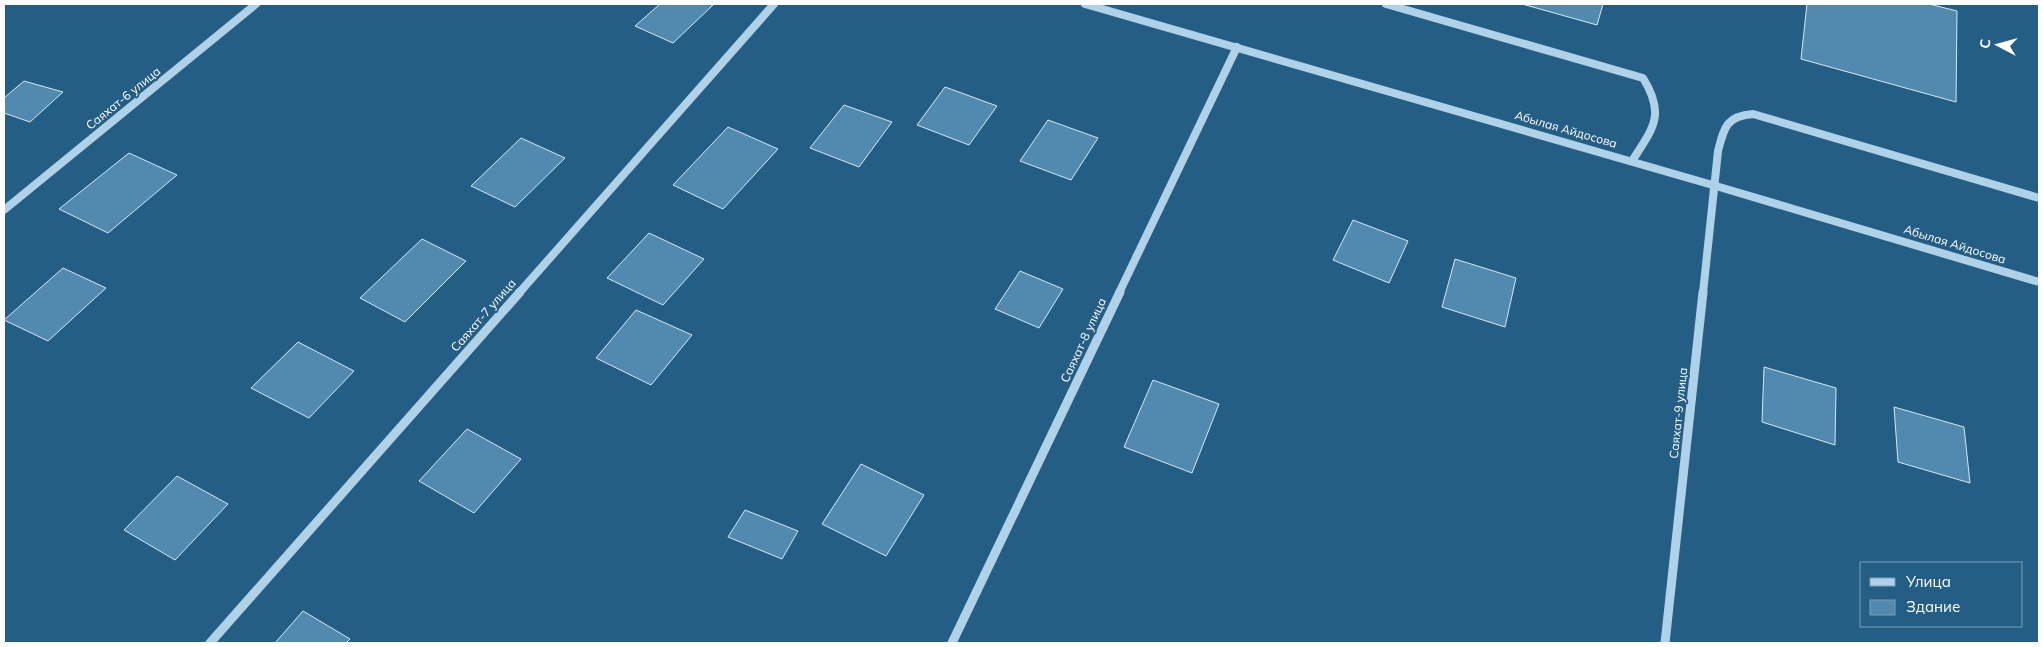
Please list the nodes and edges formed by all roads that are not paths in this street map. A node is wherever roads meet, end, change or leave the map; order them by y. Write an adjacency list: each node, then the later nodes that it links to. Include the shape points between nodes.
1 (256, 4): 9 (street, Саяхат-6 улица)
2 (774, 4): 11 (street, Саяхат-7 улица)
3 (1085, 4): 5 (street, Абылая Айдосова)
4 (1386, 4): 6 (street, via 1643,78 1655,95 1658,117)
5 (1237, 47): 6 (street, Абылая Айдосова); 12 (street, Саяхат-8 улица)
6 (1632, 161): 7 (street, Абылая Айдосова)
7 (1716, 186): 8 (street, Саяхат-9 улица, via 1718,151 1731,118 1739,114 1753,114); 10 (street, Абылая Айдосова); 13 (street, Саяхат-9 улица)
8 (2039, 198)
9 (4, 210)
10 (2039, 282)
11 (210, 643)
12 (952, 643)
13 (1665, 643)

